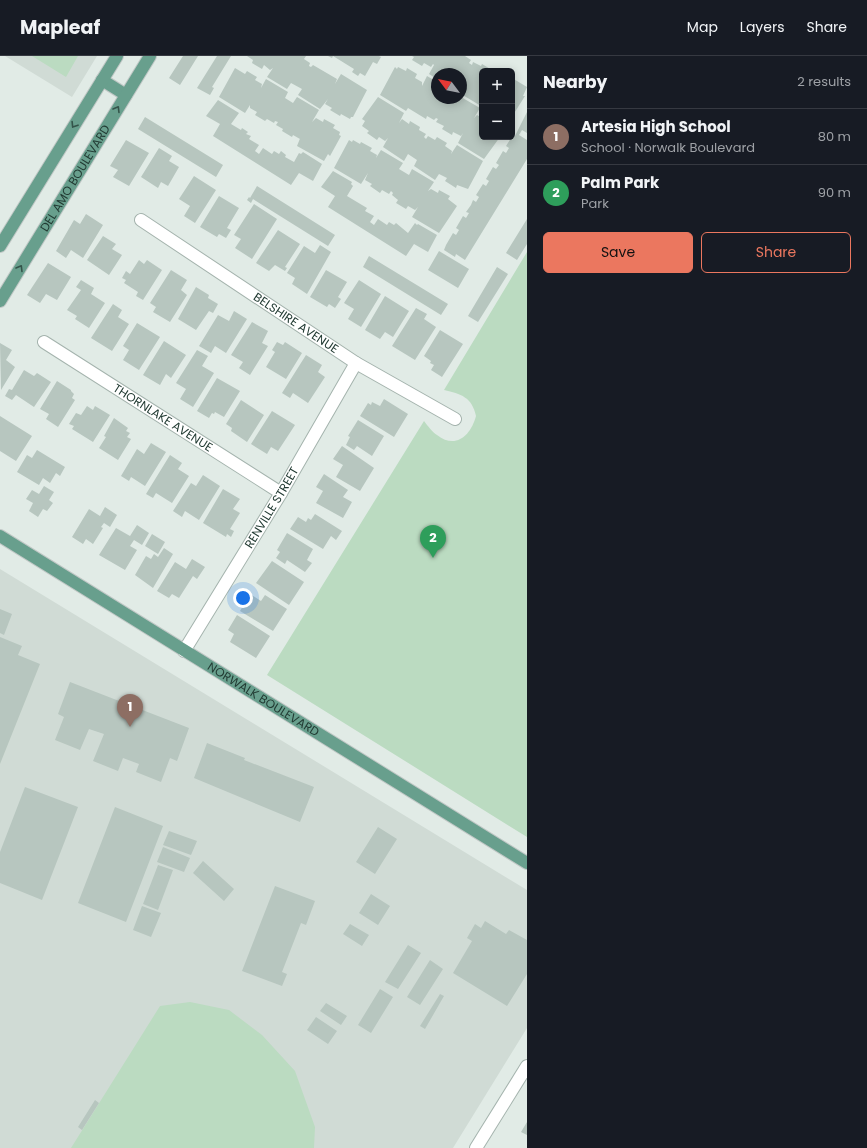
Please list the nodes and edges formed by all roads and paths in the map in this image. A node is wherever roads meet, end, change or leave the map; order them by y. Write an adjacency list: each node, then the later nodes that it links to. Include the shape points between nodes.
1 (117, 56): 3 (main road)
2 (150, 56): 4 (main road, DEL AMO BOULEVARD)
3 (102, 80): 4 (main road); 6 (main road, one-way to 6)
4 (126, 95): 7 (main road, DEL AMO BOULEVARD, one-way to 4)
5 (141, 220): 9 (street, BELSHIRE AVENUE)
6 (0, 246)
7 (0, 301)
8 (44, 342): 11 (street, THORNLAKE AVENUE)
9 (356, 363): 10 (street, BELSHIRE AVENUE); 11 (street, RENVILLE STREET)
10 (455, 419)
11 (281, 493): 13 (street, RENVILLE STREET)
12 (0, 536): 13 (main road, NORWALK BOULEVARD)
13 (184, 651): 14 (main road, NORWALK BOULEVARD)
14 (527, 863)
15 (526, 1071): 16 (street)
16 (476, 1148)

